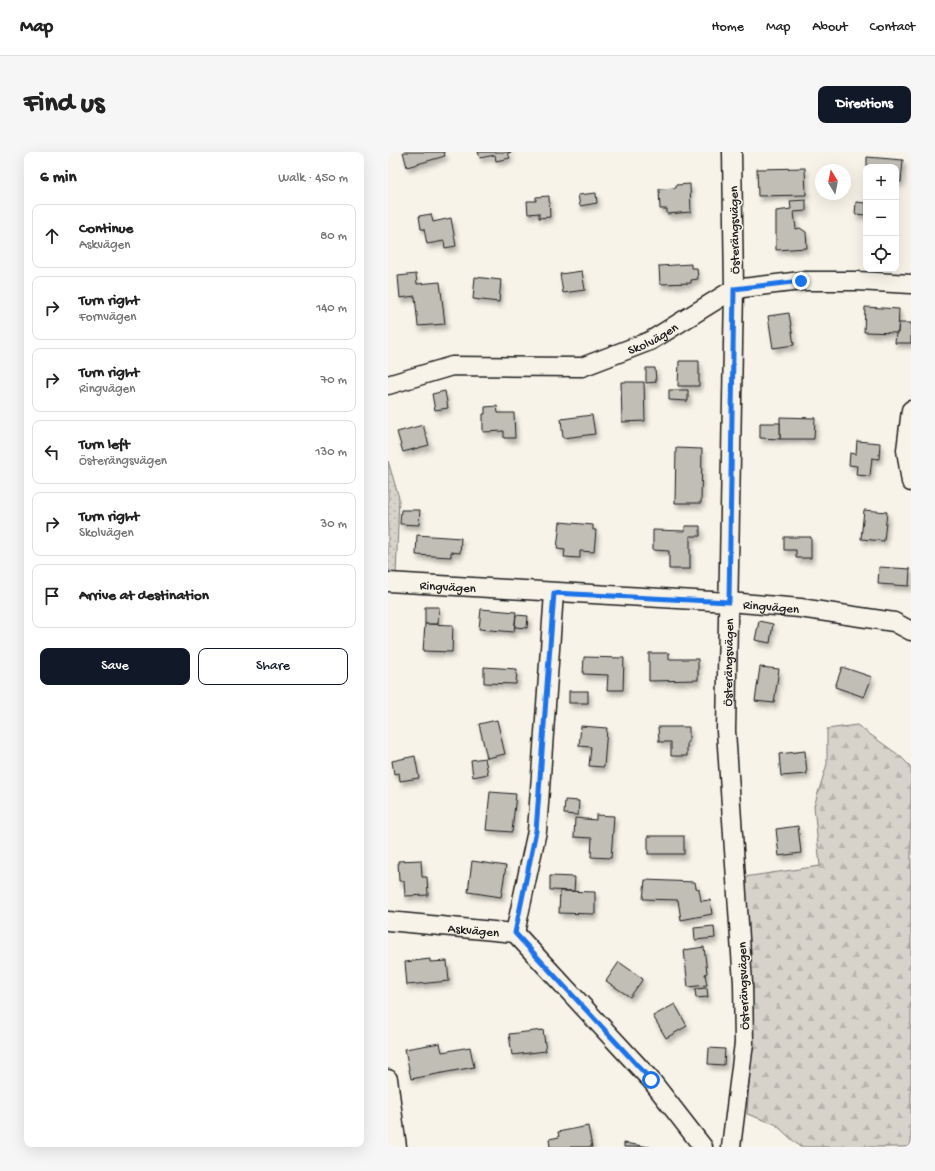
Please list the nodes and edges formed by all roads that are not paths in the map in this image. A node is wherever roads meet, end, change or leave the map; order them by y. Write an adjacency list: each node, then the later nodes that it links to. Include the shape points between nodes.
1 (732, 152): 3 (street, Österängsvägen)
2 (911, 284): 3 (street, Skolvägen, via 801,281)
3 (734, 289): 4 (street, Skolvägen, via 650,341 582,367 452,366); 9 (street, Österängsvägen)
4 (389, 379)
5 (911, 410): 6 (street, via 906,450)
6 (911, 482)
7 (388, 582): 8 (street, Ringvägen)
8 (554, 593): 9 (street, Ringvägen); 12 (street, via 536,831)
9 (729, 602): 10 (street, Ringvägen, via 800,608 894,622); 16 (street, Österängsvägen, via 726,731 744,1006 744,1043)
10 (911, 631)
11 (388, 921): 12 (street, Askvägen)
12 (515, 933): 15 (street, Askvägen, via 651,1080)
13 (388, 1079): 14 (street)
14 (397, 1147)
15 (703, 1147)
16 (731, 1147)

